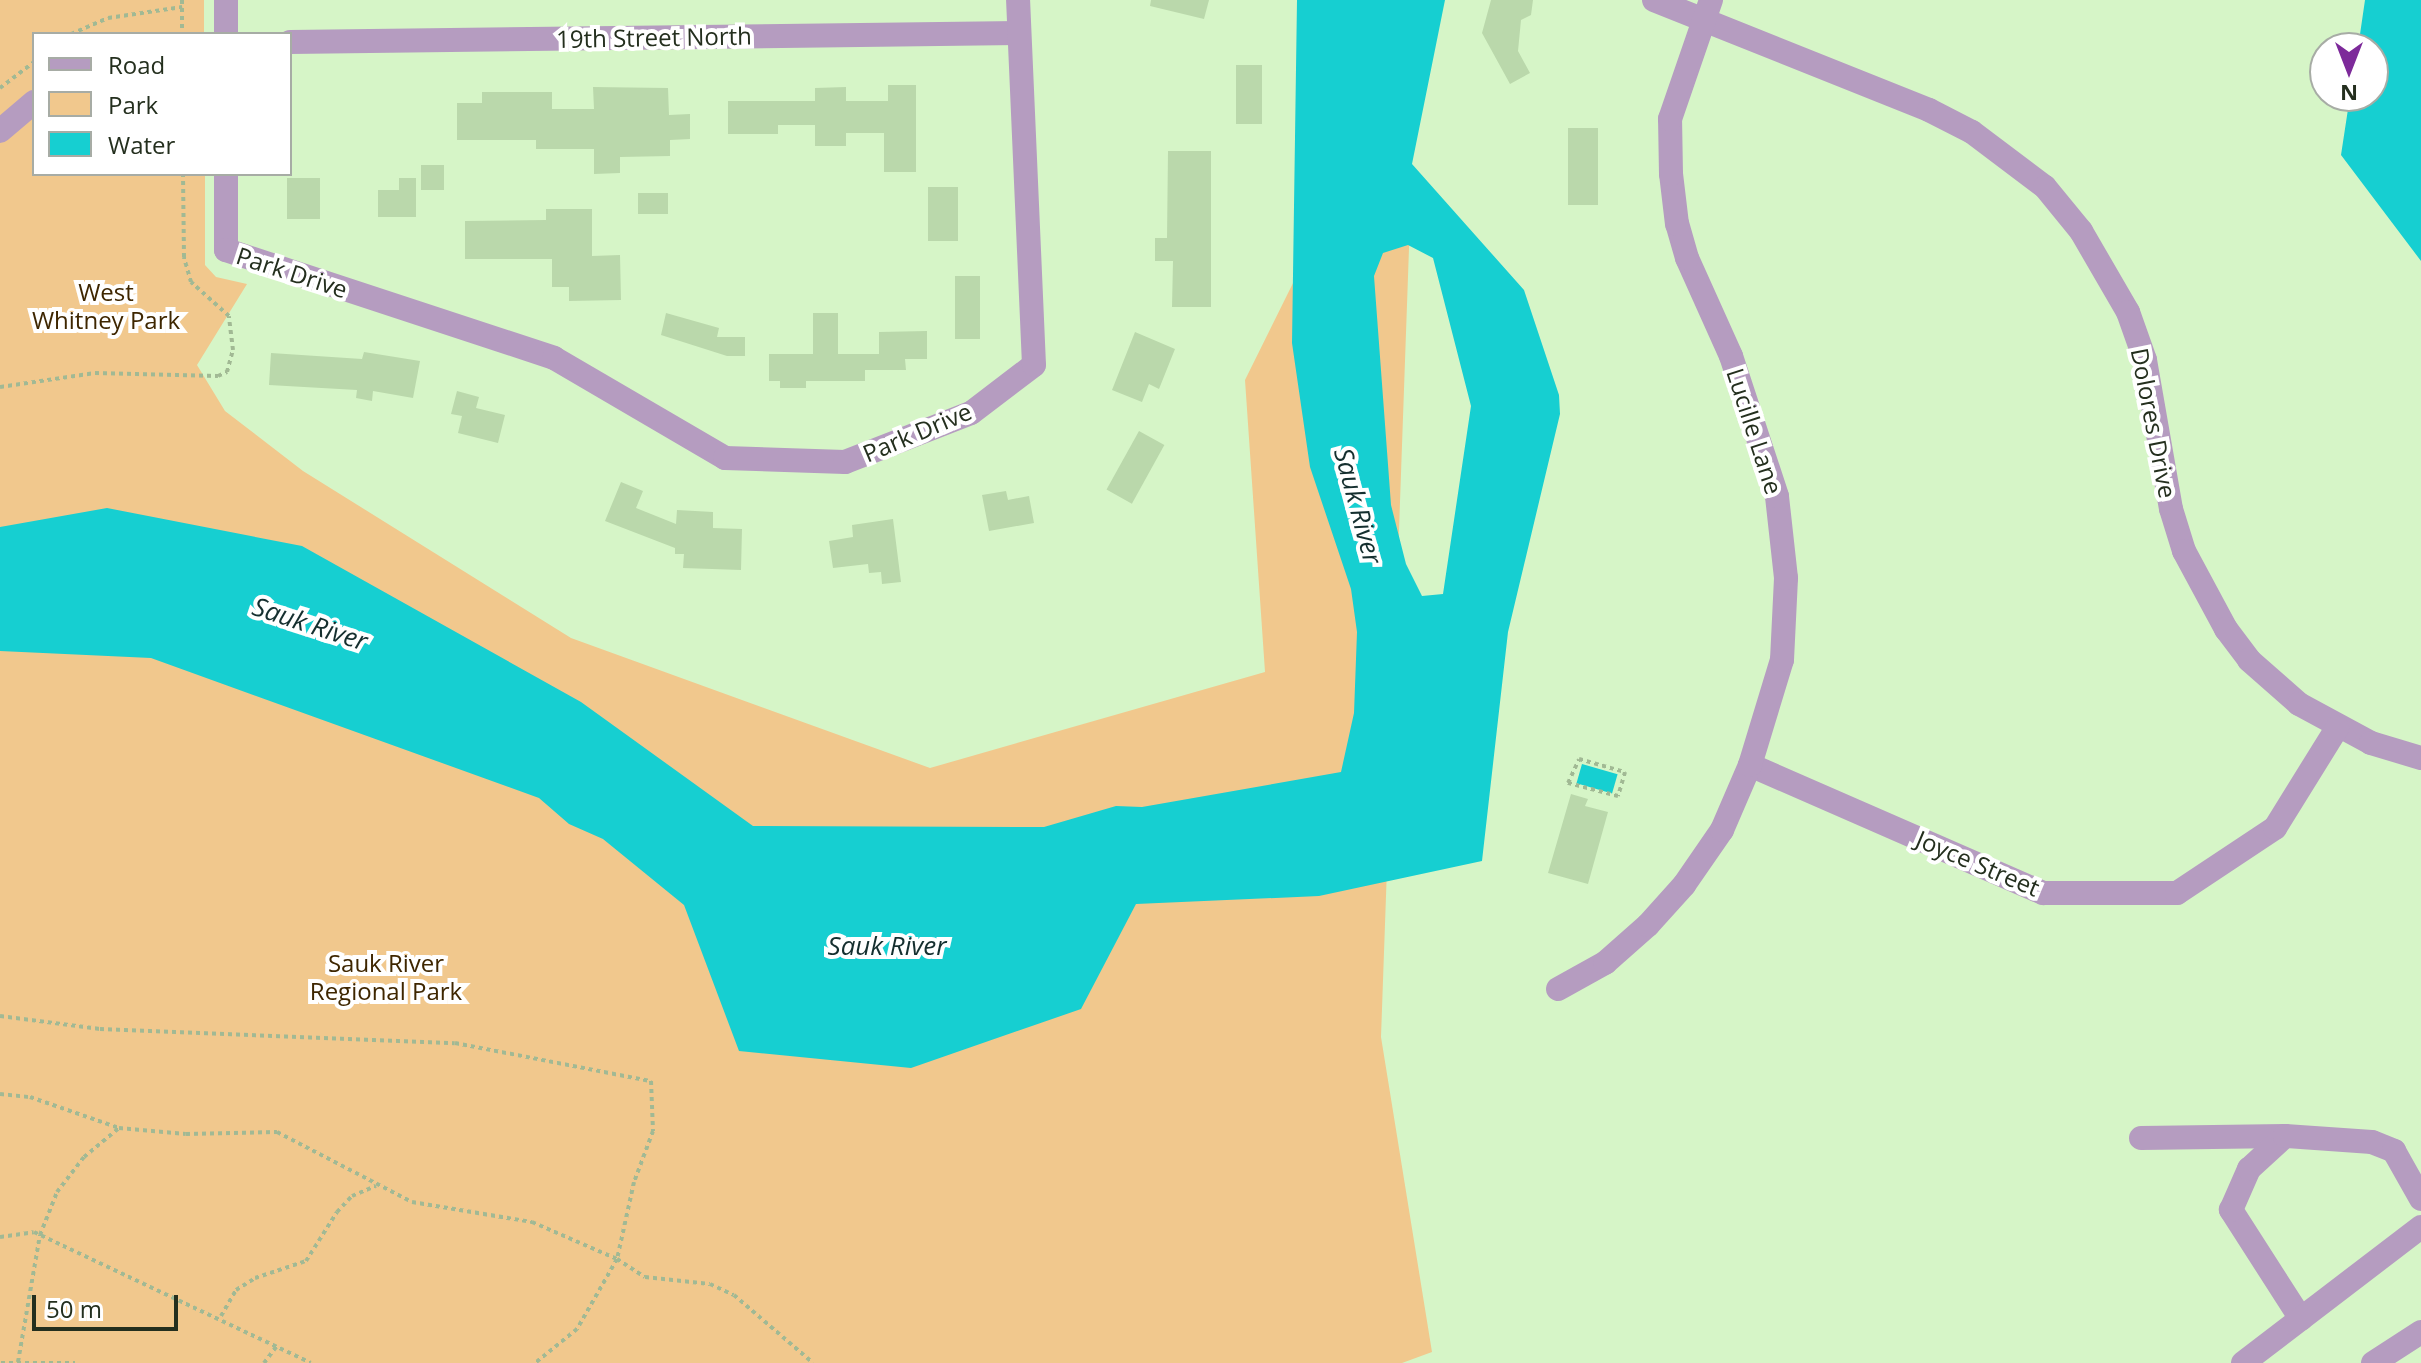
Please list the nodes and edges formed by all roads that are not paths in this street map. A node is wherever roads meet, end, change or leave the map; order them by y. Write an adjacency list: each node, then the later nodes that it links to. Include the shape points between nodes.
1 (226, 0): 5 (street)
2 (1018, 0): 6 (street, Park Drive)
3 (1654, 0): 4 (street, Dolores Drive)
4 (1706, 11): 11 (street, Dolores Drive, via 1972,132 2045,187 2081,231 2128,312 2145,360 2171,509 2202,591 2249,660 2299,704); 13 (street, Lucille Lane, via 1670,119 1677,224 1731,356 1777,496 1786,578 1782,660)
5 (226, 32)
6 (1018, 33): 7 (street, 19th Street North); 10 (street, Park Drive, via 1034,365 971,413 845,462 725,458 554,358 226,250)
7 (292, 42)
8 (32, 104): 9 (street)
9 (0, 131)
10 (226, 176)
11 (2337, 728): 12 (street, Dolores Drive); 13 (street, Joyce Street, via 2275,828 2177,893 2043,893)
12 (2421, 758)
13 (1750, 765): 14 (street, Lucille Lane, via 1722,830 1684,885 1605,963)
14 (1558, 989)
15 (2285, 1136): 16 (street); 17 (street, via 2372,1142 2394,1151); 19 (street, via 2249,1169 2231,1210)
16 (2141, 1138)
17 (2421, 1199)
18 (2421, 1227): 19 (street)
19 (2301, 1319): 21 (street)
20 (2421, 1332): 22 (street)
21 (2252, 1360)
22 (2373, 1363)

